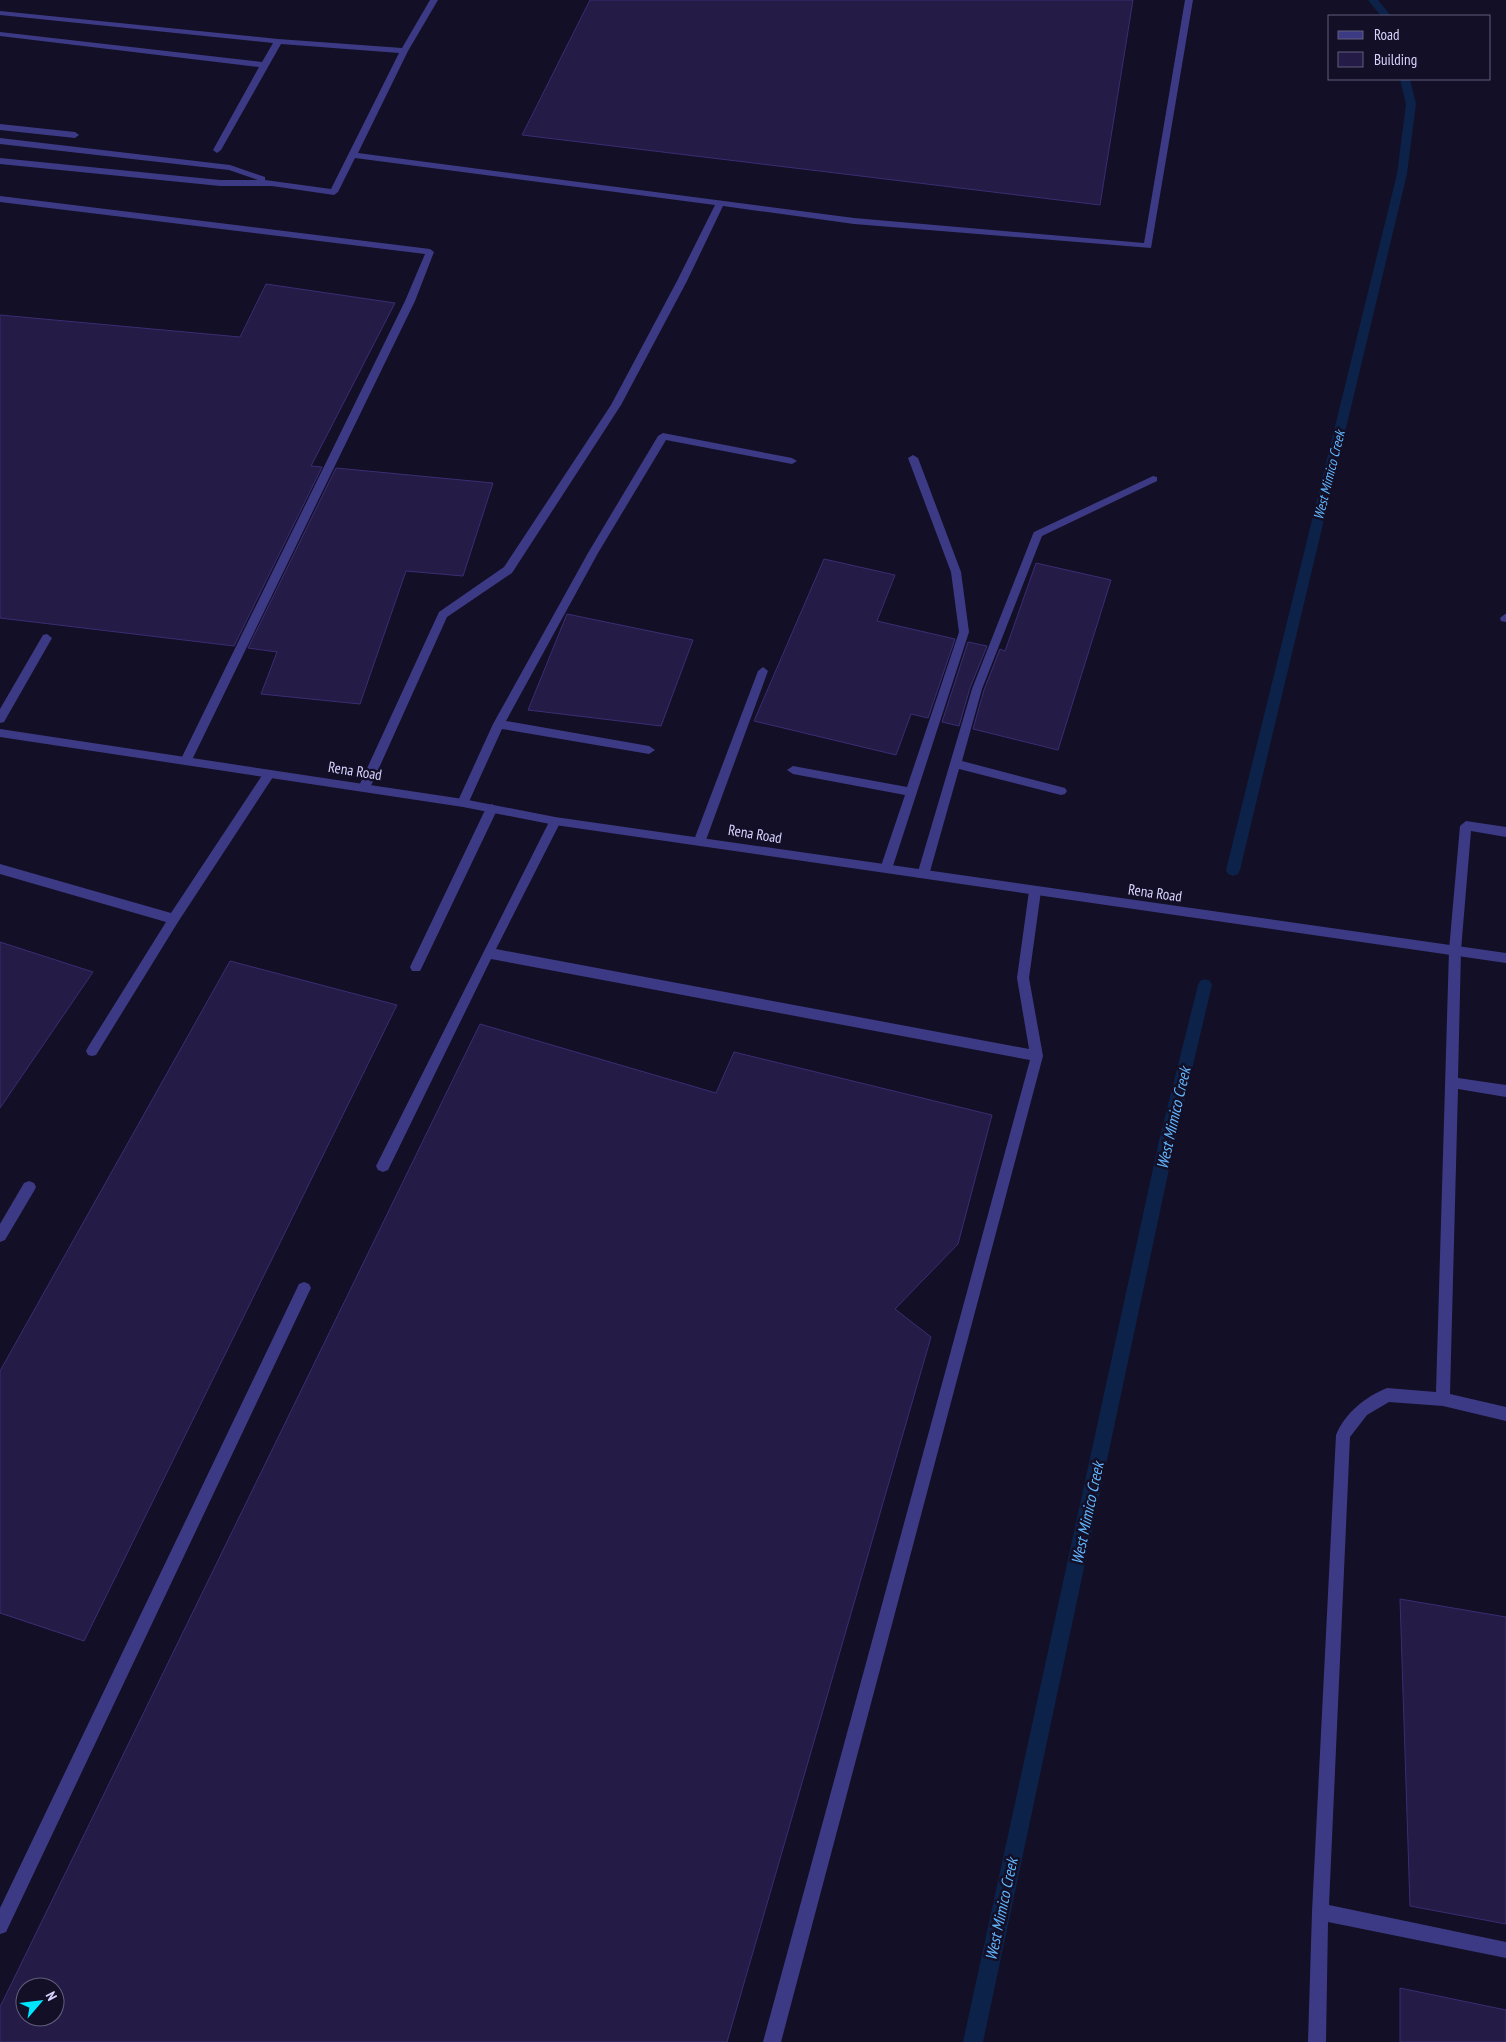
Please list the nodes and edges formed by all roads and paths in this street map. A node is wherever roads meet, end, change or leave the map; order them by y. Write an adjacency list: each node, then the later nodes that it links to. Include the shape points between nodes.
1 (434, 0): 6 (street)
2 (1189, 0): 16 (street, via 1148,246 854,221)
3 (0, 13): 5 (street)
4 (0, 34): 7 (street)
5 (278, 41): 6 (street); 7 (street)
6 (404, 51): 12 (street)
7 (264, 65): 11 (street)
8 (0, 127): 9 (street)
9 (75, 135)
10 (0, 142): 14 (street, via 230,168)
11 (218, 150)
12 (353, 155): 14 (street, via 334,192); 16 (street)
13 (0, 161): 14 (street, via 220,183)
14 (272, 182)
15 (0, 199): 26 (street, via 430,252 410,301)
16 (720, 204): 30 (street, via 616,405 508,570 443,615)
17 (914, 458): 32 (street, via 956,572 964,632)
18 (792, 461): 23 (street, via 663,436 593,553)
19 (1153, 479): 27 (street, via 1038,534 977,690)
20 (47, 638): 22 (street)
21 (763, 671): 37 (street)
22 (0, 719)
23 (499, 724): 25 (street); 33 (street)
24 (0, 733): 26 (street, Rena Road)
25 (649, 750)
26 (186, 761): 29 (street, Rena Road)
27 (956, 764): 31 (street); 40 (street)
28 (793, 770): 32 (street)
29 (269, 774): 30 (street, Rena Road); 42 (street)
30 (364, 788): 33 (street, Rena Road)
31 (1061, 791)
32 (911, 792): 39 (street)
33 (463, 803): 34 (street, Rena Road)
34 (492, 808): 35 (street, Rena Road); 46 (street)
35 (556, 821): 37 (street, Rena Road); 44 (street)
36 (1506, 832): 43 (street, via 1466,826)
37 (700, 840): 39 (street, Rena Road)
38 (0, 868): 42 (street)
39 (886, 869): 40 (street, Rena Road)
40 (923, 875): 41 (street, Rena Road)
41 (1035, 891): 43 (street, Rena Road); 48 (street, via 1023,978)
42 (174, 918): 47 (street)
43 (1456, 950): 45 (street, Rena Road); 49 (street)
44 (488, 953): 48 (street); 51 (street)
45 (1506, 958)
46 (416, 967)
47 (92, 1051)
48 (1037, 1056): 60 (street)
49 (1452, 1083): 50 (street); 55 (street)
50 (1506, 1091)
51 (383, 1166)
52 (29, 1187): 53 (street)
53 (0, 1236)
54 (304, 1288): 58 (street)
55 (1443, 1400): 56 (street); 57 (street, via 1387,1395 1362,1410 1343,1436)
56 (1506, 1414)
57 (1320, 1912): 59 (street); 61 (street)
58 (0, 1926)
59 (1506, 1950)
60 (772, 2042)
61 (1317, 2042)

